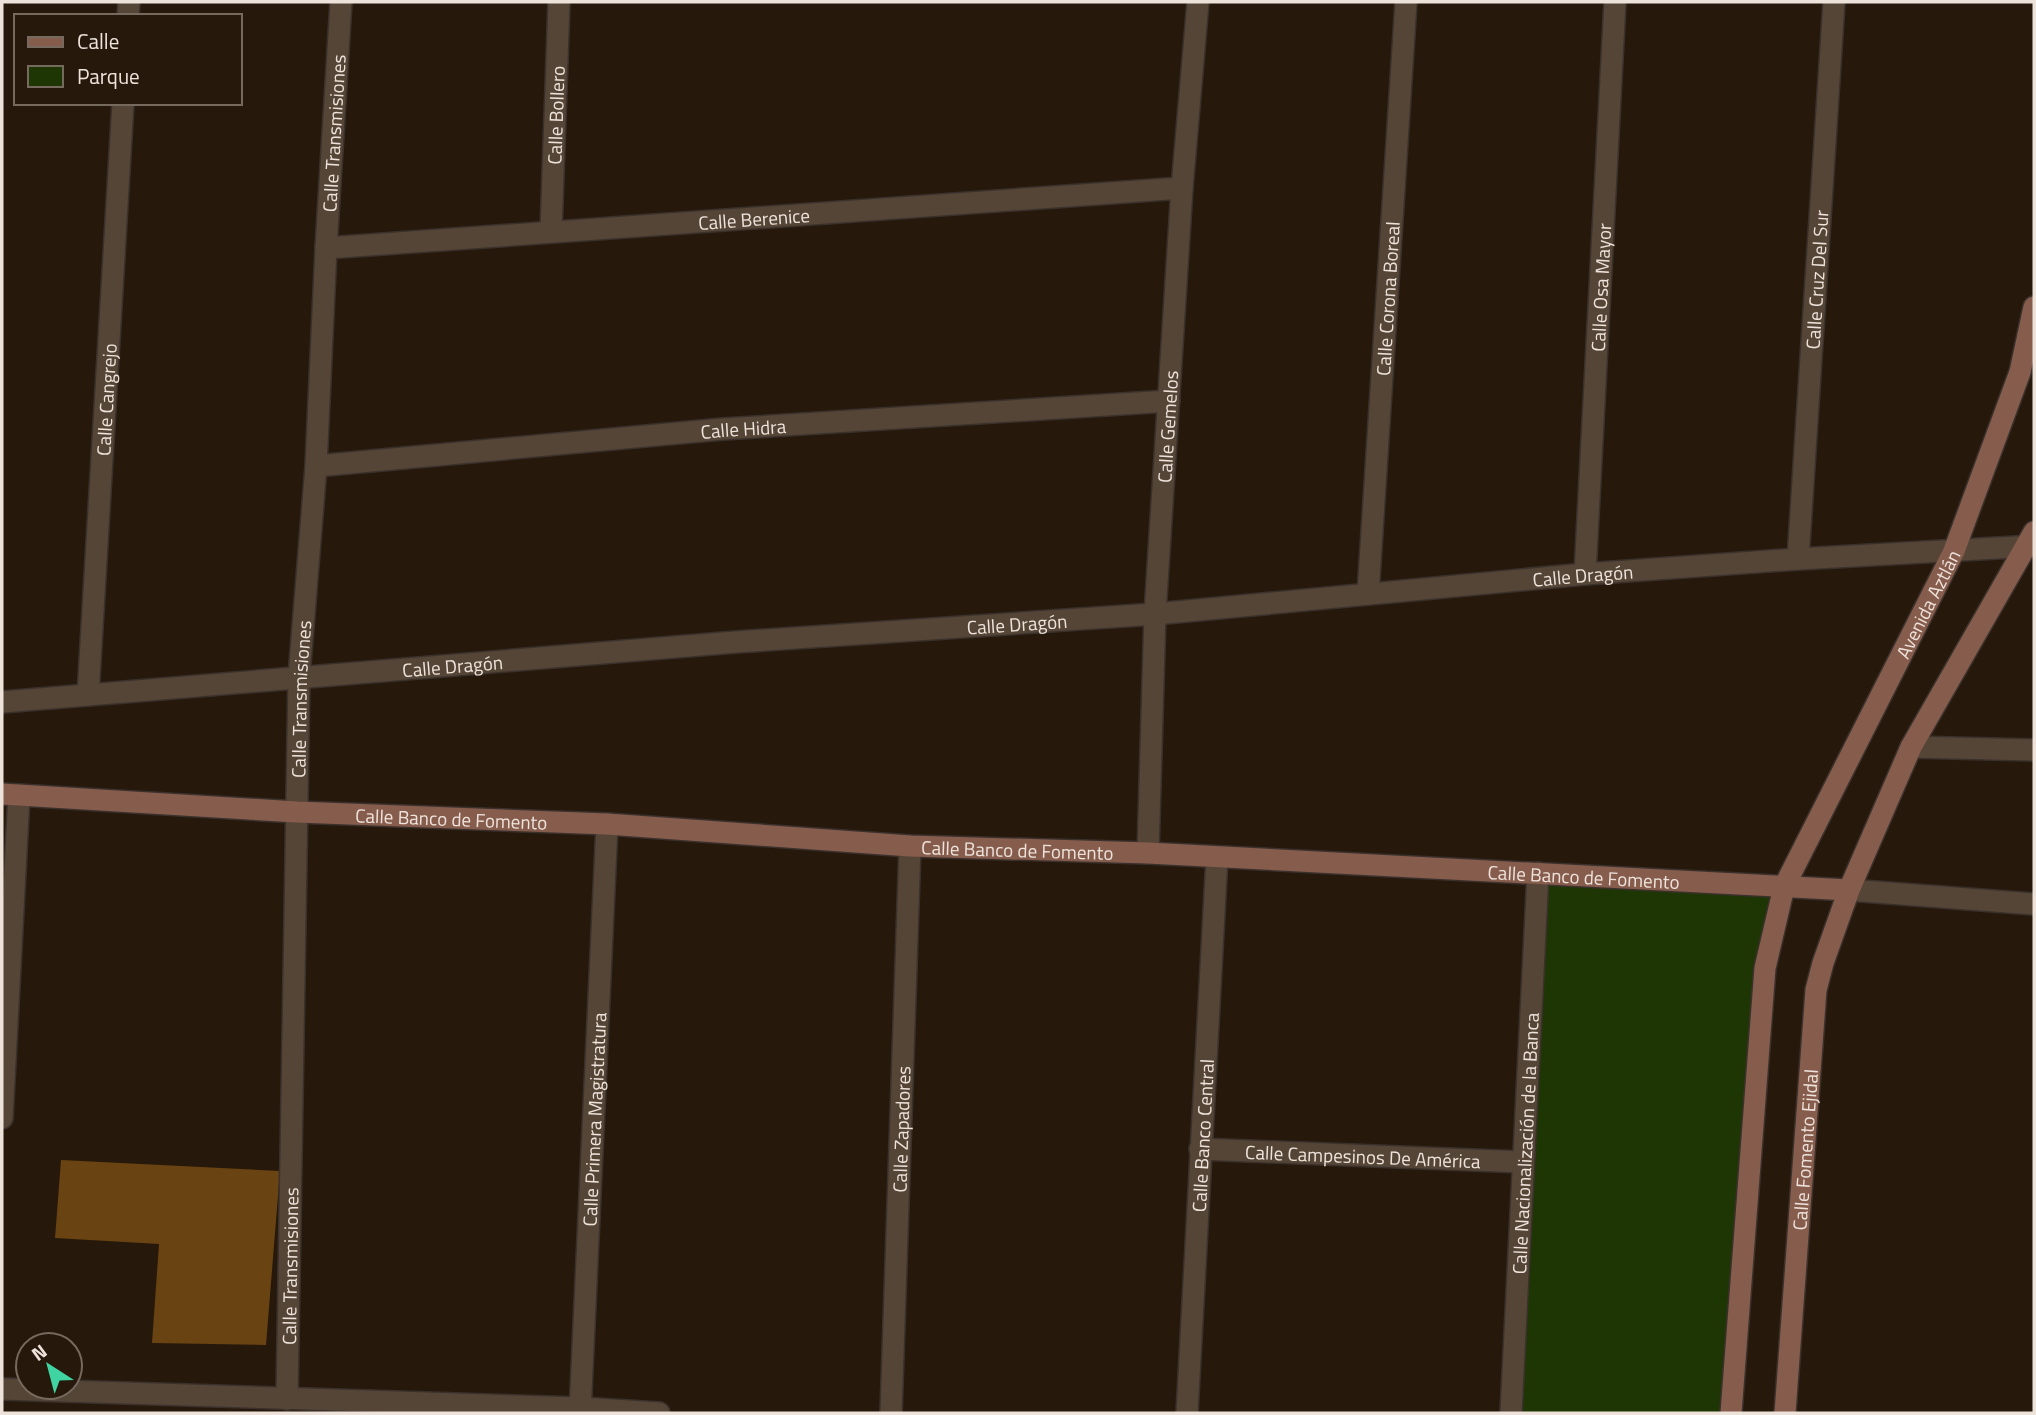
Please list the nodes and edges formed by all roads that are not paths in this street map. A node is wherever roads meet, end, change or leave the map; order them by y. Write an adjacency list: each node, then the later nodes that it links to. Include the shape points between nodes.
1 (341, 2): 10 (street, Calle Transmisiones)
2 (559, 2): 9 (street, Calle Bollero)
3 (1198, 2): 8 (street, Calle Gemelos)
4 (1406, 2): 18 (street, Calle Corona Boreal)
5 (1615, 2): 17 (street, Calle Osa Mayor)
6 (1834, 2): 16 (street, Calle Cruz Del Sur)
7 (123, 105): 21 (street, Calle Cangrejo)
8 (1182, 188): 9 (street, Calle Berenice); 12 (street, Calle Gemelos)
9 (551, 231): 10 (street, Calle Berenice)
10 (326, 248): 13 (street, Calle Transmisiones)
11 (2034, 307): 15 (main road, Avenida Aztlán, via 2020,372)
12 (1169, 401): 13 (street, Calle Hidra, via 723,429); 19 (street, Calle Gemelos)
13 (316, 466): 20 (street, Calle Transmisiones)
14 (2032, 541): 15 (street, Calle Dragón); 23 (main road)
15 (1954, 551): 16 (street, Calle Dragón); 32 (main road, Avenida Aztlán)
16 (1798, 559): 17 (street, Calle Dragón)
17 (1585, 574): 18 (street, Calle Dragón)
18 (1368, 594): 19 (street, Calle Dragón)
19 (1155, 614): 20 (street, Calle Dragón); 29 (street, Calle Gemelos)
20 (299, 676): 21 (street, Calle Dragón); 26 (street, Calle Transmisiones)
21 (88, 695): 22 (street, Calle Dragón)
22 (2, 702)
23 (1911, 747): 24 (street); 33 (main road)
24 (2034, 750)
25 (10, 794): 26 (main road, Calle Banco de Fomento); 35 (street)
26 (297, 812): 27 (main road, Calle Banco de Fomento); 39 (street, Calle Transmisiones)
27 (607, 824): 28 (main road, Calle Banco de Fomento); 40 (street, Calle Primera Magistratura)
28 (910, 846): 29 (main road, Calle Banco de Fomento); 42 (street, Calle Zapadores)
29 (1148, 853): 30 (main road, Calle Banco de Fomento)
30 (1217, 857): 31 (main road, Calle Banco de Fomento); 36 (street, Calle Banco Central)
31 (1538, 873): 32 (main road, Calle Banco de Fomento); 37 (street, Calle Nacionalización de la Banca)
32 (1784, 887): 33 (main road, Calle Banco de Fomento); 45 (main road, via 1765,968)
33 (1849, 890): 34 (street, Calle Banco de Fomento); 46 (main road, Calle Fomento Ejidal, via 1816,990)
34 (2034, 904)
35 (2, 1118)
36 (1200, 1149): 37 (street, Calle Campesinos De América); 43 (street, Calle Banco Central)
37 (1523, 1162): 44 (street, Calle Nacionalización de la Banca)
38 (2, 1389): 39 (street)
39 (287, 1399): 40 (street)
40 (580, 1410): 41 (street)
41 (659, 1413)
42 (891, 1413)
43 (1187, 1413)
44 (1511, 1413)
45 (1731, 1413)
46 (1785, 1413)

